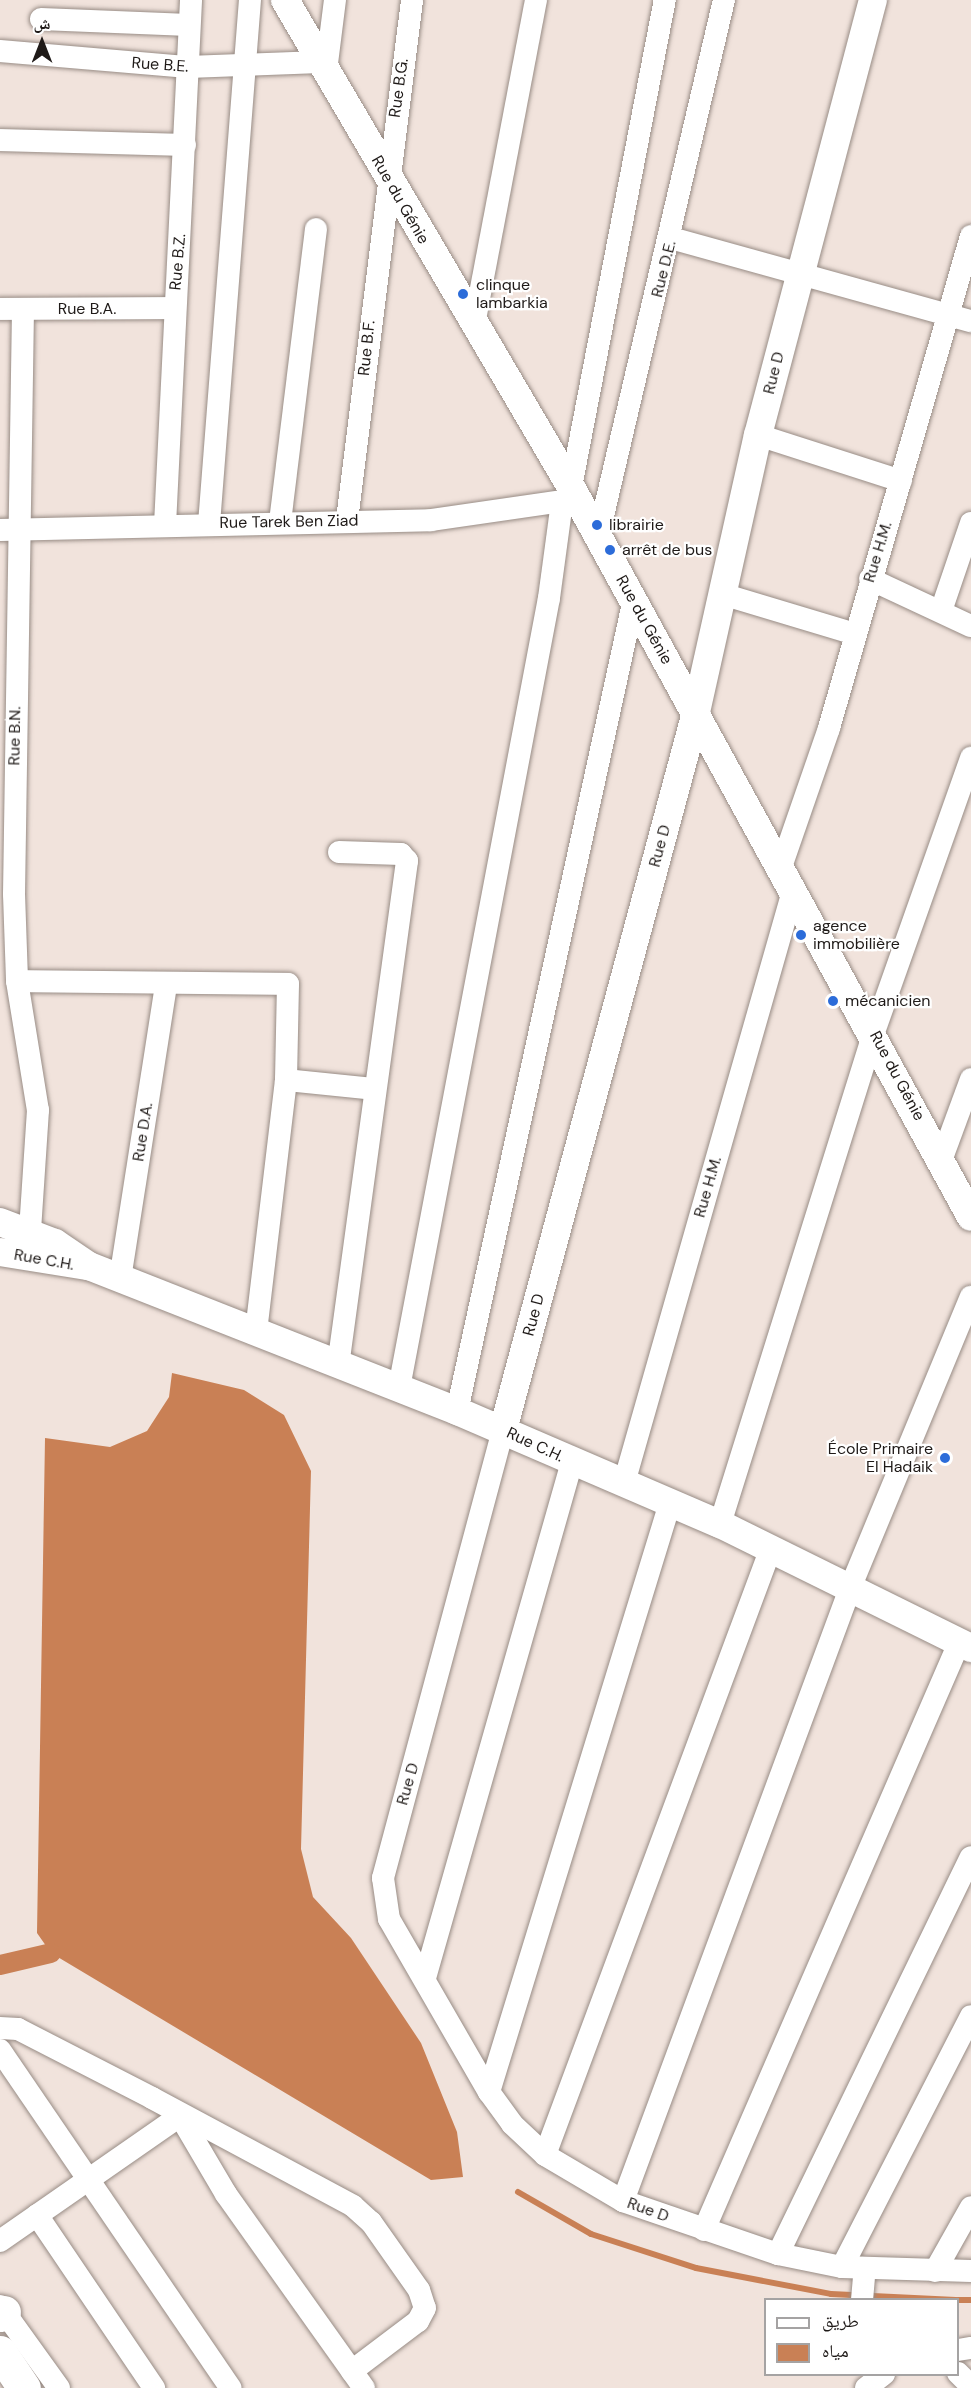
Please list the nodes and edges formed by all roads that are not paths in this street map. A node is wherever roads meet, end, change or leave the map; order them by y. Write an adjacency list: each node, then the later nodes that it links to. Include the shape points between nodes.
1 (190, 0): 11 (street, Rue B.Z.)
2 (250, 0): 14 (street)
3 (285, 0): 15 (street, Rue du Génie)
4 (335, 0): 15 (street)
5 (412, 0): 18 (street, Rue B.G.)
6 (536, 0): 27 (street)
7 (665, 0): 30 (street)
8 (724, 0): 21 (street, Rue D.E.)
9 (873, 0): 22 (street, Rue D)
10 (41, 19): 11 (street)
11 (189, 24): 13 (street, Rue B.Z.)
12 (0, 51): 13 (street, Rue B.E.)
13 (188, 67): 14 (street, Rue B.E.); 17 (street, Rue B.Z.)
14 (246, 67): 15 (street, Rue B.E.); 34 (street)
15 (323, 67): 18 (street, Rue du Génie)
16 (0, 140): 17 (street)
17 (185, 145): 23 (street, Rue B.Z.)
18 (386, 176): 27 (street, Rue du Génie); 31 (street, Rue B.F.)
19 (316, 229): 32 (street)
20 (971, 236): 26 (street, Rue H.M.)
21 (671, 238): 22 (street); 37 (street, Rue D.E.)
22 (800, 271): 26 (street); 28 (street, Rue D)
23 (174, 308): 25 (street, Rue B.A.); 35 (street, Rue B.Z.)
24 (0, 309): 25 (street, Rue B.A.)
25 (23, 309): 36 (street, Rue B.N.)
26 (960, 318): 29 (street, Rue H.M.)
27 (474, 325): 30 (street, Rue du Génie)
28 (758, 435): 29 (street); 39 (street, Rue D)
29 (901, 481): 38 (street, Rue H.M.)
30 (570, 496): 31 (street, Rue Tarek Ben Ziad, via 431,520); 37 (street, Rue du Génie); 64 (street)
31 (347, 520): 32 (street, Rue Tarek Ben Ziad)
32 (280, 522): 34 (street, Rue Tarek Ben Ziad)
33 (971, 523): 41 (street)
34 (209, 524): 35 (street, Rue Tarek Ben Ziad)
35 (165, 525): 36 (street, Rue Tarek Ben Ziad)
36 (10, 530): 48 (street, Rue B.N.)
37 (598, 537): 40 (street, Rue du Génie)
38 (870, 579): 41 (street); 43 (street, Rue H.M.)
39 (722, 594): 43 (street); 44 (street, Rue D)
40 (633, 603): 44 (street, Rue du Génie); 65 (street)
41 (941, 611): 42 (street)
42 (971, 626)
43 (855, 634): 47 (street, Rue H.M.)
44 (696, 712): 47 (street, Rue du Génie); 66 (street, Rue D)
45 (971, 758): 50 (street)
46 (339, 852): 53 (street, via 401,854 407,861)
47 (787, 879): 50 (street, Rue du Génie); 68 (street, Rue H.M.)
48 (17, 981): 49 (street); 57 (street, Rue B.N., via 38,1110)
49 (166, 986): 52 (street, via 288,984); 60 (street, Rue D.A.)
50 (874, 1032): 54 (street, Rue du Génie); 70 (street)
51 (971, 1079): 54 (street)
52 (286, 1080): 53 (street); 62 (street)
53 (375, 1089): 63 (street)
54 (942, 1158): 55 (street, Rue du Génie)
55 (971, 1217)
56 (0, 1222): 57 (street, Rue C.H.)
57 (30, 1232): 59 (street, Rue C.H.)
58 (0, 1251): 59 (street, Rue C.H.)
59 (89, 1266): 60 (street, Rue C.H.)
60 (120, 1279): 62 (street, Rue C.H.)
61 (971, 1296): 72 (street)
62 (256, 1332): 63 (street, Rue C.H.)
63 (338, 1366): 64 (street, Rue C.H.)
64 (399, 1388): 65 (street, Rue C.H.)
65 (457, 1411): 66 (street, Rue C.H.)
66 (503, 1430): 67 (street, Rue C.H.); 75 (street, Rue D, via 383,1878 389,1919)
67 (573, 1462): 68 (street, Rue C.H.); 75 (street)
68 (624, 1483): 69 (street, Rue C.H.)
69 (670, 1503): 70 (street, Rue C.H.); 79 (street)
70 (720, 1524): 71 (street, Rue C.H.)
71 (771, 1548): 72 (street, Rue C.H.); 81 (street)
72 (851, 1586): 73 (street, Rue C.H.); 83 (street)
73 (965, 1646): 86 (street)
74 (971, 1857): 88 (street)
75 (425, 1978): 79 (street, Rue D)
76 (971, 2016): 89 (street)
77 (0, 2028): 80 (street, via 18,2029)
78 (0, 2050): 82 (street)
79 (489, 2092): 81 (street, Rue D, via 512,2124)
80 (180, 2116): 82 (street); 97 (street, via 226,2194); 97 (street, via 352,2206 371,2222 413,2280 425,2301 422,2317)
81 (545, 2155): 83 (street, Rue D)
82 (85, 2177): 85 (street); 102 (street)
83 (623, 2201): 86 (street, Rue D)
84 (971, 2207): 90 (street)
85 (37, 2215): 87 (street); 101 (street)
86 (704, 2230): 88 (street, Rue D)
87 (0, 2241)
88 (778, 2254): 89 (street, Rue D)
89 (853, 2267): 90 (street, Rue D); 92 (street)
90 (934, 2271): 91 (street, Rue D)
91 (971, 2271)
92 (861, 2298)
93 (1, 2311): 100 (street)
94 (0, 2352): 99 (main road)
95 (959, 2375): 98 (street)
96 (881, 2376): 103 (street)
97 (358, 2379)
98 (971, 2386)
99 (24, 2388)
100 (59, 2388)
101 (154, 2388)
102 (231, 2388)
103 (866, 2388)

